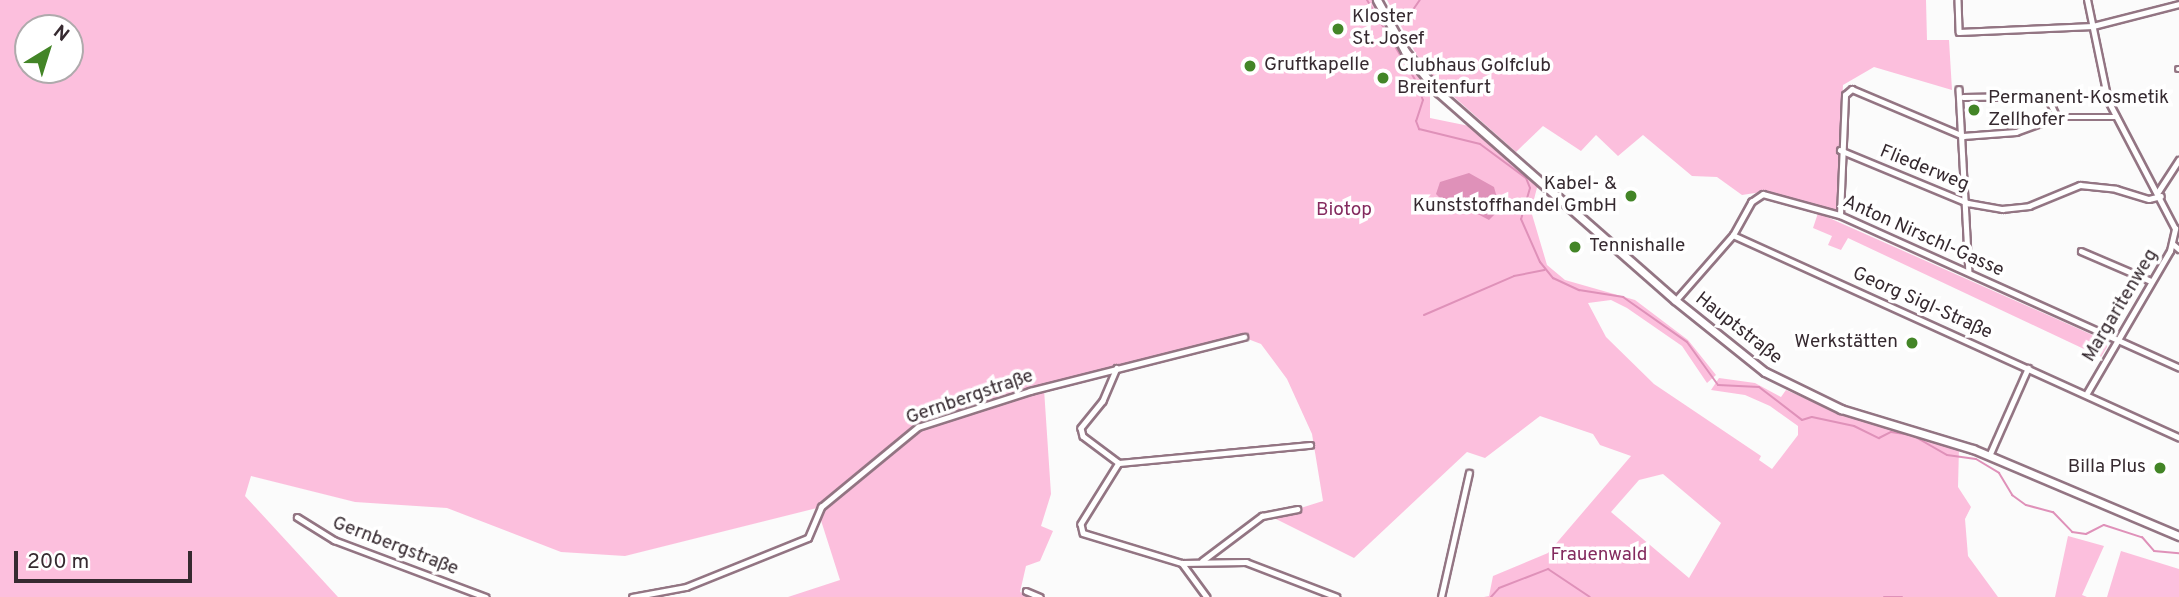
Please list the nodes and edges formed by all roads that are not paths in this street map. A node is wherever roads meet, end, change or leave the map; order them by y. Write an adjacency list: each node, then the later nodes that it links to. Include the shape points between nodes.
1 (1377, 0): 22 (main road, Hauptstraße, via 1429,83)
2 (1958, 0): 5 (street, via 1959,32)
3 (2087, 0): 5 (street, Margaritenweg)
4 (2179, 4): 5 (street)
5 (2093, 26): 9 (street, Margaritenweg, via 2108,101)
6 (1959, 89): 7 (street)
7 (1963, 97): 8 (street, via 2036,96 2050,102); 10 (street)
8 (2057, 117): 9 (street); 10 (street, via 2016,132)
9 (2117, 117): 13 (street, Margaritenweg)
10 (1963, 136): 11 (street, via 1852,89 1845,95); 14 (street)
11 (1840, 150): 14 (street, Fliederweg); 15 (street)
12 (2179, 160): 13 (street)
13 (2159, 194): 14 (street, Fliederweg, via 2149,199 2087,185 2068,188 2025,207); 17 (street, Margaritenweg, via 2174,222)
14 (1968, 203): 20 (street)
15 (1840, 215): 16 (street, Anton Nirschl-Gasse, via 1763,194 1751,202); 20 (street, Anton Nirschl-Gasse)
16 (1733, 235): 22 (street); 27 (street, Georg Sigl-Straße)
17 (2173, 244): 18 (street); 21 (street, Margaritenweg)
18 (2179, 249)
19 (2081, 251): 21 (street)
20 (1969, 272): 24 (street, Anton Nirschl-Gasse)
21 (2151, 281): 24 (street, Margaritenweg)
22 (1675, 300): 31 (main road, Hauptstraße, via 1787,386 1841,409 1918,429)
23 (1244, 337): 26 (street, Gernbergstraße)
24 (2116, 340): 25 (street, Anton Nirschl-Gasse); 28 (street, Margaritenweg)
25 (2179, 367)
26 (1117, 368): 32 (street, via 1103,401 1080,431); 41 (street, Gernbergstraße, via 918,427 819,509 807,538 686,587)
27 (2028, 368): 28 (street, Georg Sigl-Straße); 31 (street)
28 (2087, 393): 29 (street, Georg Sigl-Straße)
29 (2179, 437)
30 (1310, 445): 32 (street)
31 (1989, 456): 36 (main road, Hauptstraße)
32 (1119, 463): 38 (street, via 1082,524 1083,533)
33 (1469, 473): 45 (street)
34 (1297, 509): 37 (street, via 1262,516)
35 (296, 517): 40 (street, Gernbergstraße, via 334,540)
36 (2179, 536)
37 (1201, 561): 38 (street); 44 (street, via 1246,562)
38 (1182, 563): 43 (street)
39 (1026, 591): 42 (street)
40 (486, 597)
41 (632, 597)
42 (1040, 597)
43 (1207, 597)
44 (1337, 597)
45 (1441, 597)

